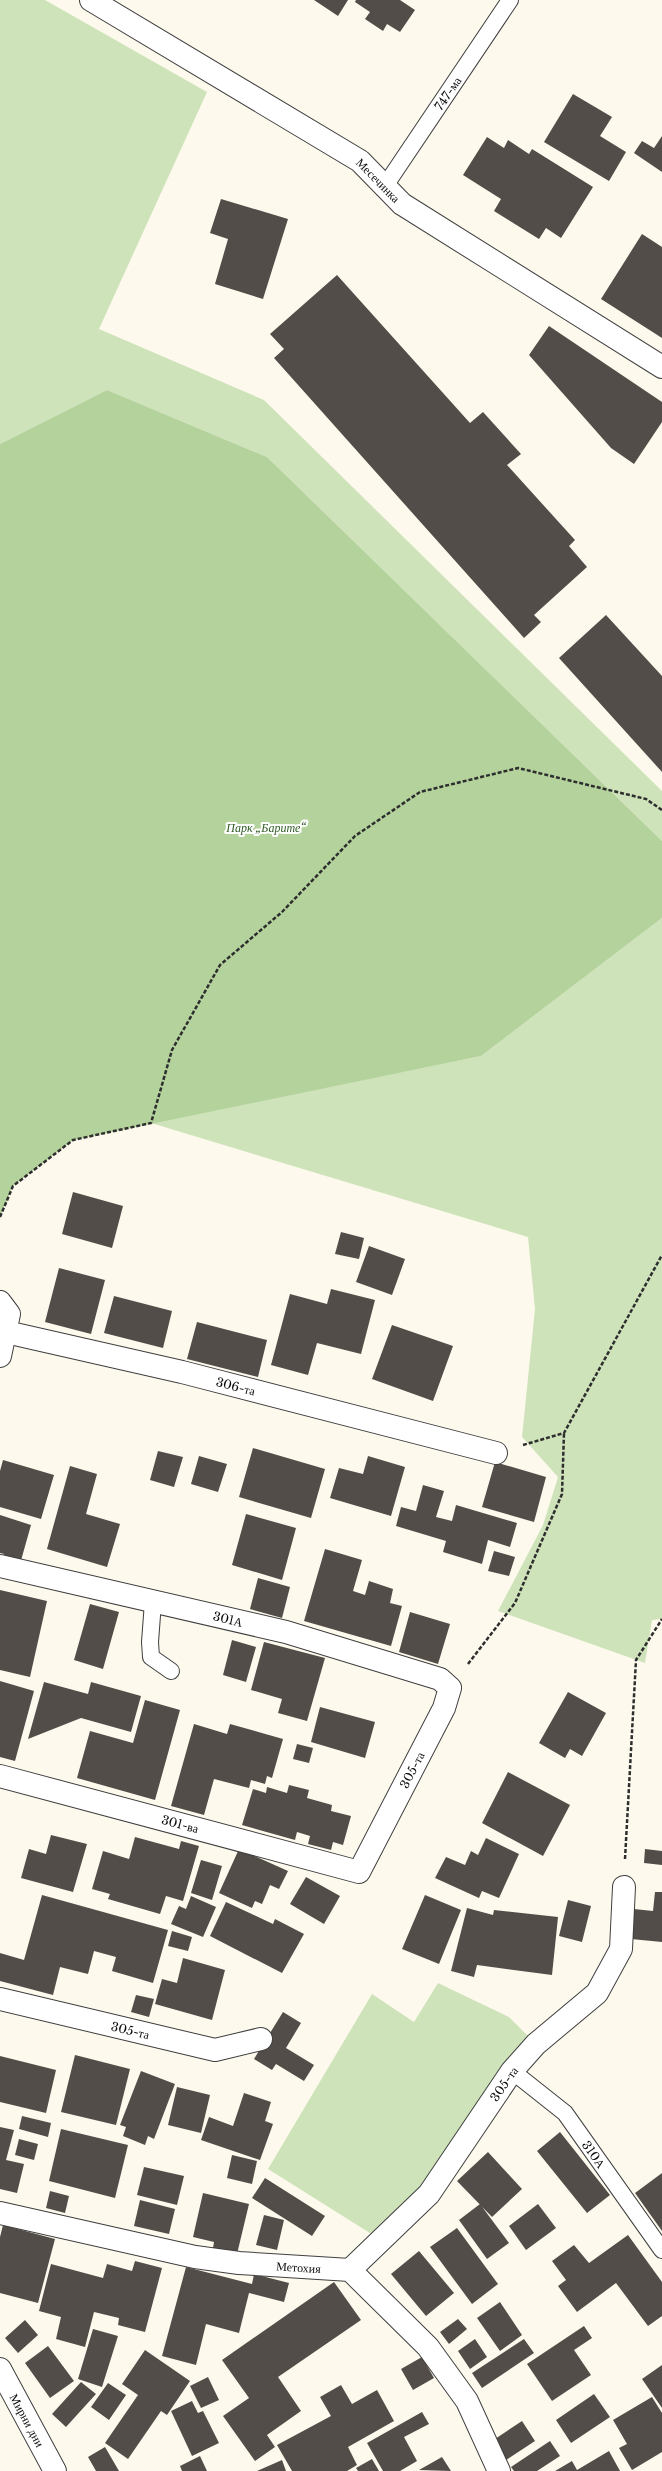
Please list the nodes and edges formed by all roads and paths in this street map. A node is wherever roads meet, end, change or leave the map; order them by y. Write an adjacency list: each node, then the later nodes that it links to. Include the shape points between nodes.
1 (91, 0): 3 (street, Месечинка, via 360,161)
2 (510, 0): 3 (lane, 747-ма)
3 (385, 186): 4 (street, Месечинка, via 402,204)
4 (662, 367)
5 (662, 810): 6 (path, via 646,800 518,768 420,792 354,836 282,912 220,965 172,1050 150,1123 73,1140 13,1186)
6 (0, 1217)
7 (662, 1255): 11 (path)
8 (0, 1302): 9 (street, via 9,1314)
9 (6, 1332): 10 (street); 12 (street, 306-та, via 182,1372)
10 (0, 1356)
11 (564, 1433): 12 (path); 17 (path, via 562,1494 515,1603)
12 (496, 1453)
13 (0, 1566): 14 (street, 301А)
14 (153, 1602): 16 (lane, via 151,1657); 17 (street, 301А, via 286,1632 440,1679)
15 (662, 1619): 20 (path, via 636,1660)
16 (171, 1671)
17 (450, 1688): 19 (street, 305-та, via 444,1708)
18 (0, 1776): 19 (street, 301-ва)
19 (359, 1872)
20 (624, 1887): 23 (street, 305-та, via 621,1949 597,1993 536,2044)
21 (0, 1999): 22 (street, 305-та, via 215,2050)
22 (261, 2039)
23 (512, 2071): 25 (lane, 310А, via 565,2113); 26 (street, 305-та, via 430,2194)
24 (0, 2213): 26 (street, Метохия, via 195,2257 239,2263)
25 (662, 2250)
26 (350, 2270): 29 (street, via 428,2347 467,2401)
27 (0, 2369): 28 (street, Мирни дни)
28 (55, 2471)
29 (498, 2471)

